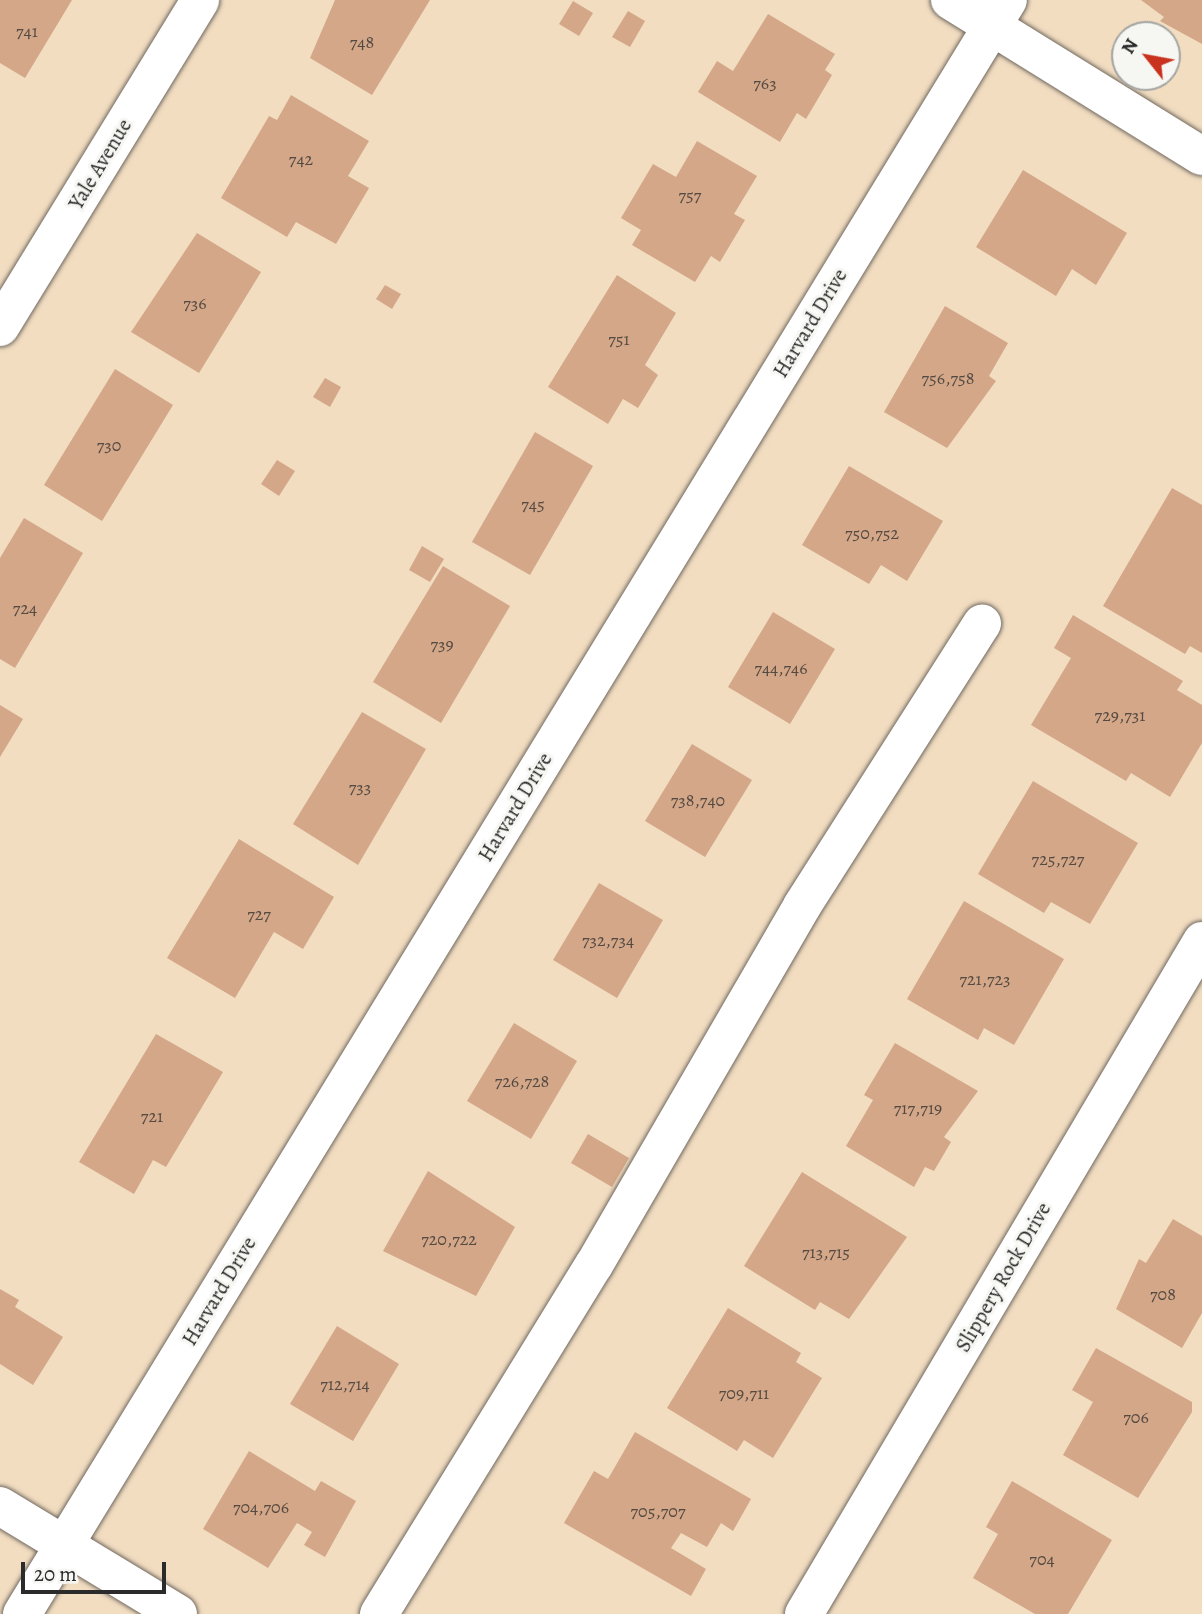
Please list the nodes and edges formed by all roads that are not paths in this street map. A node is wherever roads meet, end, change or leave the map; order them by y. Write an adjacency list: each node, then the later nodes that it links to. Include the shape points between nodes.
1 (200, 0): 5 (street, Yale Avenue)
2 (950, 0): 3 (street)
3 (999, 13): 4 (street); 9 (street, Harvard Drive)
4 (1202, 156)
5 (0, 327)
6 (982, 623): 12 (street, via 802,906 594,1265)
7 (1202, 941): 13 (street, Slippery Rock Drive)
8 (0, 1506): 9 (street)
9 (64, 1545): 10 (street, Harvard Drive); 11 (street)
10 (22, 1614)
11 (178, 1614)
12 (379, 1614)
13 (804, 1614)

